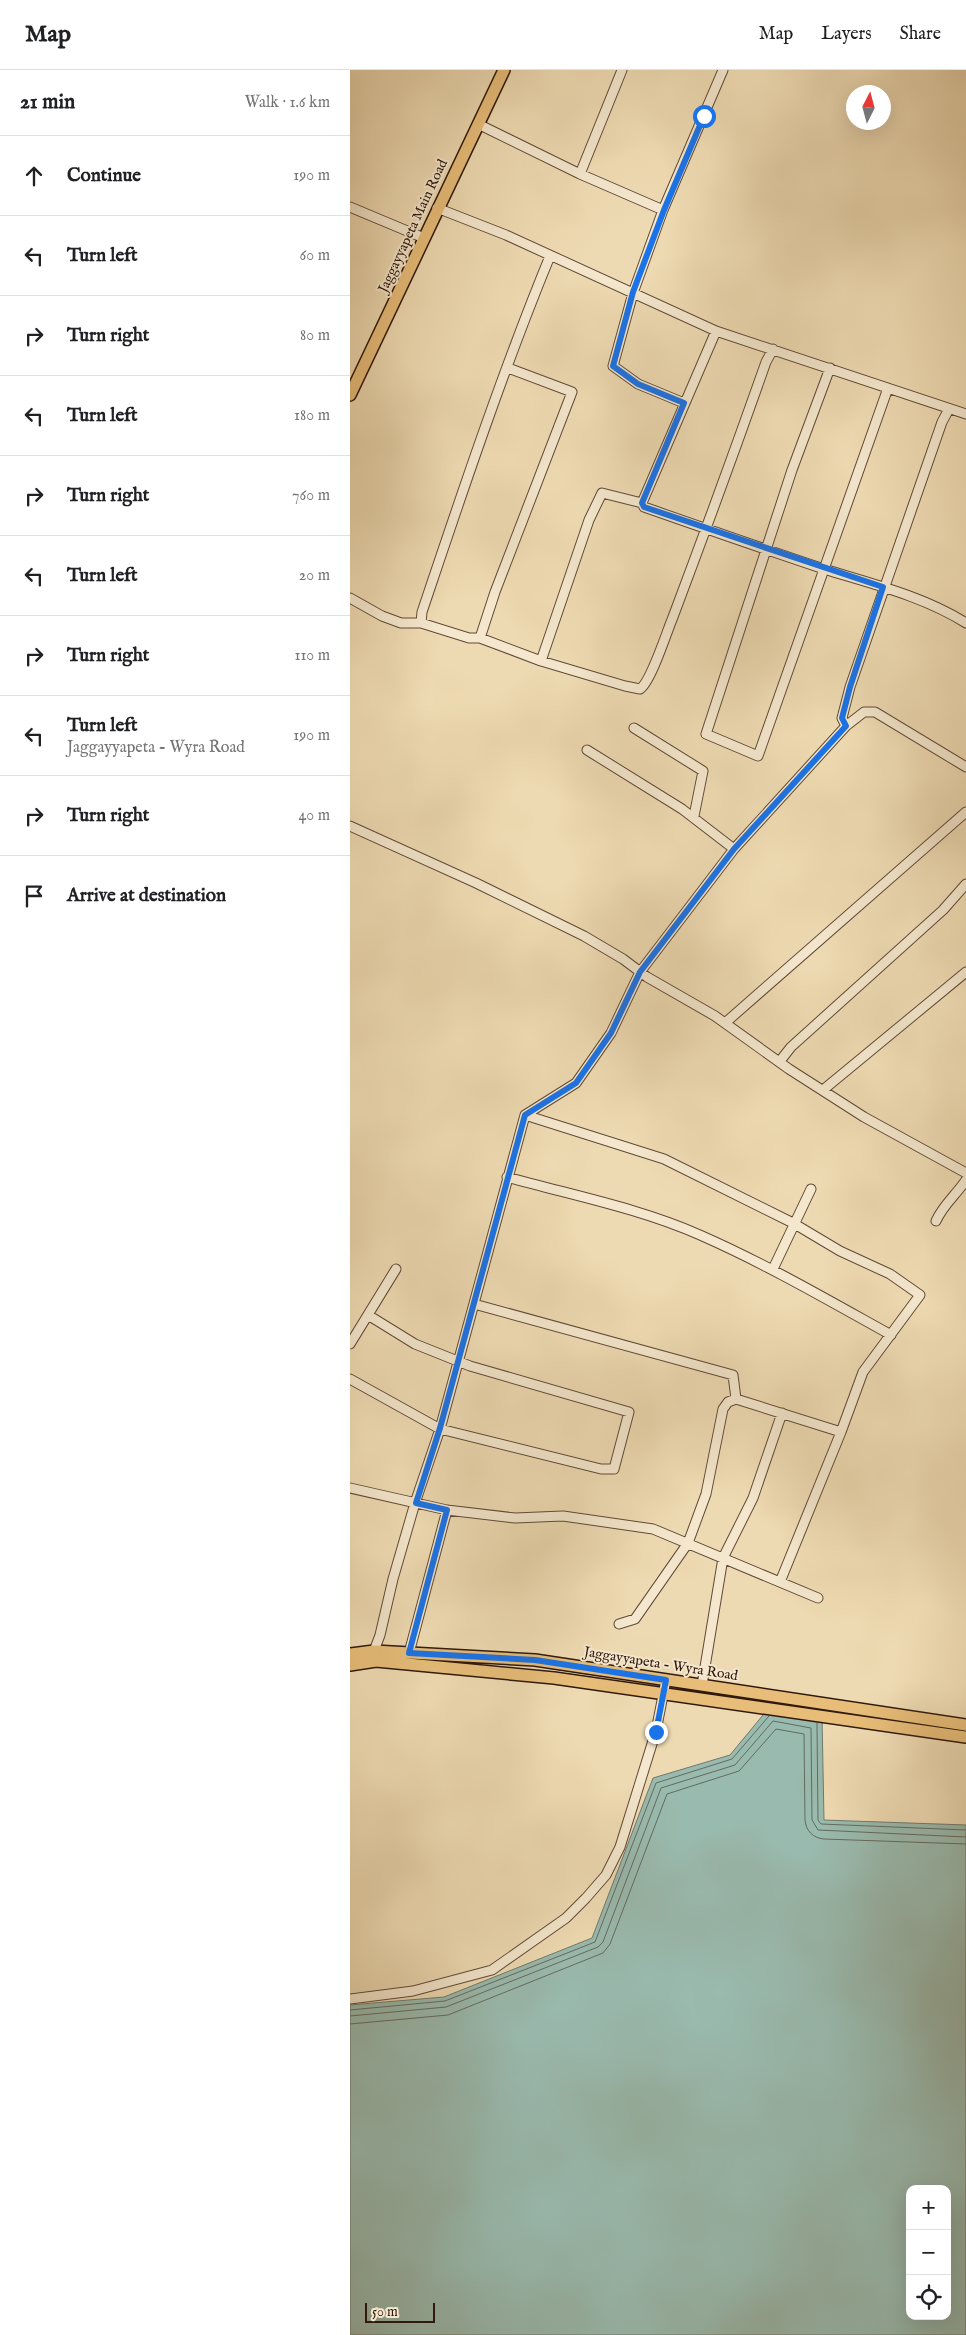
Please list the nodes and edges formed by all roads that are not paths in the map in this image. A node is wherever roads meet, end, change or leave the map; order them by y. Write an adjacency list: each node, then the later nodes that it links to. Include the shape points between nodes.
1 (504, 70): 4 (main road, Jaggayyapeta Main Road)
2 (622, 70): 5 (street)
3 (723, 70): 8 (street)
4 (478, 124): 5 (street); 7 (main road, Jaggayyapeta Main Road)
5 (580, 174): 8 (street)
6 (350, 207): 9 (street)
7 (438, 208): 9 (main road, Jaggayyapeta Main Road); 10 (street)
8 (664, 210): 11 (street)
9 (424, 238): 17 (main road, Jaggayyapeta Main Road)
10 (550, 256): 11 (street); 14 (street)
11 (633, 292): 12 (street); 18 (street, via 613,366 638,384)
12 (716, 331): 13 (street); 18 (street)
13 (773, 350): 15 (street); 22 (street)
14 (508, 368): 27 (street, via 458,504); 29 (street, via 572,392)
15 (830, 368): 16 (street); 23 (street)
16 (888, 388): 19 (street); 24 (street)
17 (351, 391)
18 (684, 403): 21 (street)
19 (949, 408): 20 (street); 25 (street)
20 (966, 414)
21 (642, 503): 22 (street, via 644,507); 30 (street, via 609,493 599,495)
22 (707, 529): 23 (street); 30 (street, via 645,686 640,689 625,686)
23 (766, 549): 24 (street); 24 (street, via 706,734 758,756)
24 (825, 569): 25 (street)
25 (883, 587): 28 (street, via 944,609); 31 (street, via 850,687 842,718)
26 (350, 598): 27 (street, via 382,616 402,623)
27 (421, 623): 29 (street, via 469,638)
28 (966, 623)
29 (480, 638): 30 (street)
30 (541, 661)
31 (846, 726): 34 (street, via 864,712 876,712); 38 (street)
32 (634, 728): 36 (street, via 703,771)
33 (587, 750): 36 (street)
34 (966, 767)
35 (966, 812): 42 (street)
36 (694, 816): 38 (street)
37 (350, 826): 40 (street, via 584,936 623,958)
38 (734, 849): 40 (street)
39 (966, 884): 43 (street, via 943,910 791,1047)
40 (640, 972): 42 (street); 45 (street, via 611,1033 576,1083)
41 (966, 972): 44 (street)
42 (725, 1024): 43 (street)
43 (780, 1061): 44 (street)
44 (823, 1090): 46 (street, via 864,1117)
45 (525, 1115): 47 (street); 50 (street, via 664,1159)
46 (966, 1173)
47 (508, 1177): 53 (street, via 656,1218); 54 (street)
48 (966, 1180): 51 (street, via 958,1193 942,1206)
49 (811, 1189): 50 (street)
50 (793, 1222): 53 (street); 56 (street, via 840,1251 890,1274 920,1295)
51 (936, 1222)
52 (396, 1269): 55 (street)
53 (773, 1269): 56 (street)
54 (474, 1304): 58 (street); 60 (street, via 732,1375)
55 (368, 1316): 57 (street); 58 (street, via 416,1344)
56 (891, 1335): 63 (street, via 863,1372)
57 (350, 1344)
58 (458, 1361): 62 (street); 62 (street, via 629,1412 614,1468 601,1469)
59 (350, 1379): 62 (street)
60 (736, 1399): 61 (street); 67 (street, via 723,1409 706,1494)
61 (782, 1413): 63 (street); 68 (street, via 753,1498)
62 (440, 1428): 65 (street)
63 (841, 1432): 69 (street)
64 (350, 1488): 65 (street)
65 (416, 1503): 66 (street); 72 (street)
66 (447, 1510): 67 (street, via 515,1518 563,1516 616,1523 654,1529); 73 (street)
67 (688, 1543): 68 (street); 71 (street, via 635,1619)
68 (723, 1558): 69 (street); 77 (street)
69 (780, 1582): 70 (street)
70 (818, 1598)
71 (619, 1624)
72 (374, 1651): 73 (main road, Jaggayyapeta - Wyra Road); 74 (main road, Jaggayyapeta - Wyra Road)
73 (409, 1653): 76 (main road, Jaggayyapeta - Wyra Road, via 535,1660)
74 (350, 1654)
75 (350, 1665): 78 (main road, via 376,1661 554,1678)
76 (666, 1680): 77 (main road, Jaggayyapeta - Wyra Road); 78 (street)
77 (702, 1686): 79 (main road, Jaggayyapeta - Wyra Road)
78 (663, 1694): 80 (main road); 81 (street, via 656,1732 620,1847 606,1875 566,1918 492,1970 413,1991)
79 (966, 1725)
80 (966, 1737)
81 (350, 1999)

